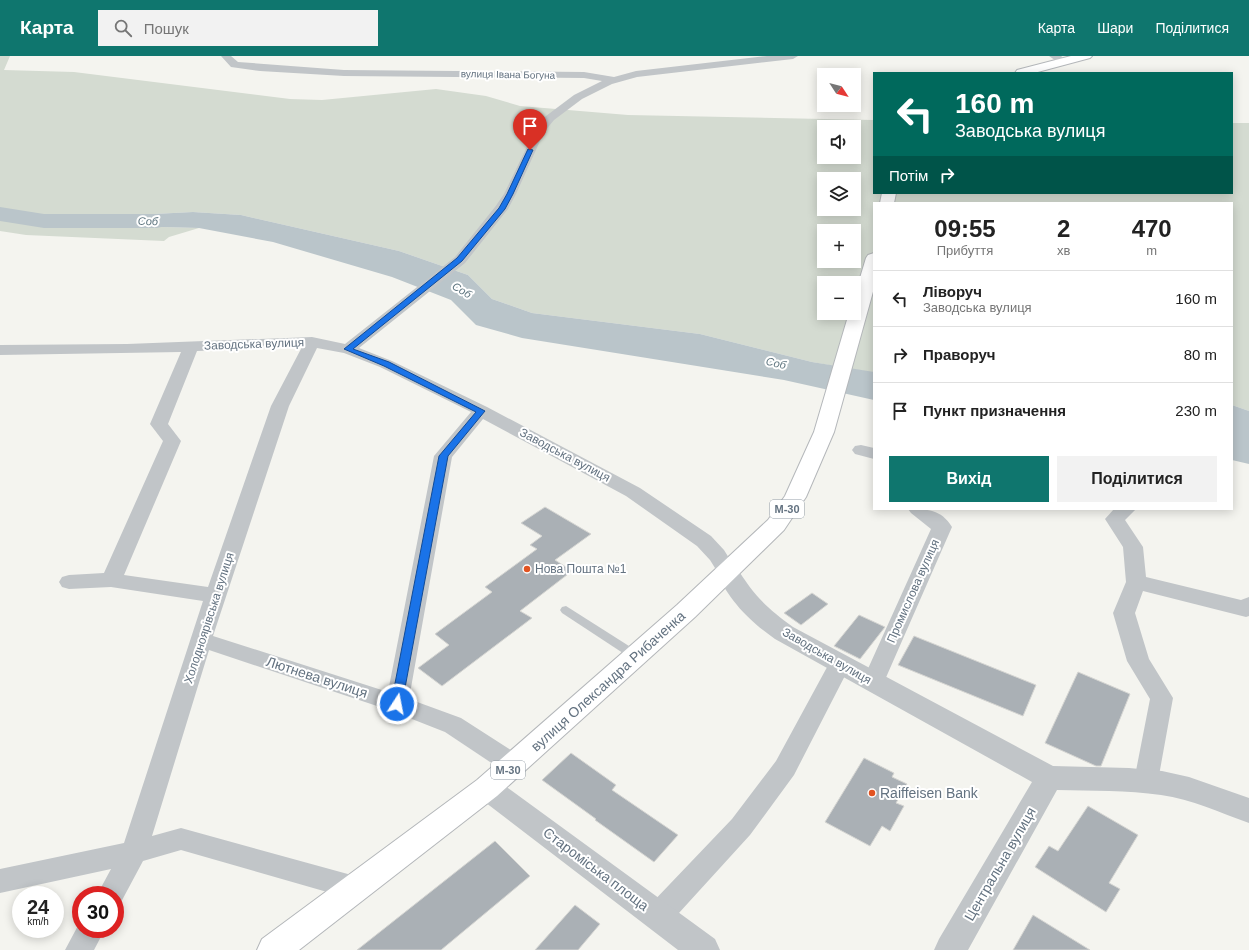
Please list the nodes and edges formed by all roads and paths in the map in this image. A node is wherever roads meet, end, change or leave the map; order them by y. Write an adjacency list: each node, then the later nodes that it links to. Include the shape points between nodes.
1 (226, 56): 6 (street, вулиця Івана Богуна, via 235,65 260,68 344,73 584,75)
2 (793, 56): 6 (street, вулиця Івана Богуна, via 659,70)
3 (1086, 56): 4 (highway)
4 (1058, 59): 5 (highway)
5 (1024, 72)
6 (614, 80): 10 (street, via 578,96 550,118 534,141 502,209 460,260)
7 (872, 265): 15 (highway, вулиця Олександра Рибаченка / М-30, via 824,432 795,497 776,525)
8 (312, 342): 9 (street, Заводська вулиця); 10 (street, Заводська вулиця); 19 (street, Холодноярівська вулиця, via 280,406)
9 (190, 346): 11 (street, Заводська вулиця); 16 (street, via 159,424 172,441)
10 (348, 349): 12 (street, Заводська вулиця, via 386,364)
11 (0, 350)
12 (481, 411): 15 (street, Заводська вулиця, via 633,492 704,541); 26 (street, via 444,456)
13 (919, 510): 25 (street, Промислова вулиця, via 942,527)
14 (1125, 510): 18 (street, via 1115,519 1133,547)
15 (727, 570): 23 (highway, вулиця Олександра Рибаченка / М-30); 24 (street, Заводська вулиця, via 736,589 750,607 784,633)
16 (111, 580): 17 (street); 19 (street)
17 (69, 582)
18 (1136, 582): 20 (street, via 1246,609); 29 (street, via 1124,613 1138,661 1162,698)
19 (216, 596): 22 (street, Холодноярівська вулиця)
20 (1249, 604)
21 (566, 610): 23 (lane)
22 (202, 640): 26 (street, Лютнева вулиця); 32 (street, Холодноярівська вулиця)
23 (636, 656): 27 (highway, вулиця Олександра Рибаченка / М-30)
24 (840, 664): 25 (street, Заводська вулиця); 36 (street, via 785,768 741,827)
25 (873, 682): 28 (street, Заводська вулиця)
26 (397, 704): 27 (street, Лютнева вулиця, via 453,725)
27 (514, 765): 30 (highway, вулиця Олександра Рибаченка / М-30)
28 (1049, 778): 29 (street); 41 (street, Центральна вулиця)
29 (1146, 780): 31 (street, via 1189,789)
30 (488, 788): 35 (highway, вулиця Олександра Рибаченка / М-30); 36 (street, Староміська площа)
31 (1249, 811)
32 (134, 852): 33 (street); 34 (street, Холодноярівська вулиця); 35 (street, via 181,839)
33 (0, 880)
34 (115, 886)
35 (355, 888): 39 (highway, вулиця Олександра Рибаченка / М-30)
36 (658, 916): 40 (street, Староміська площа)
37 (86, 938): 38 (street)
38 (79, 950)
39 (273, 950)
40 (704, 950)
41 (950, 950)

